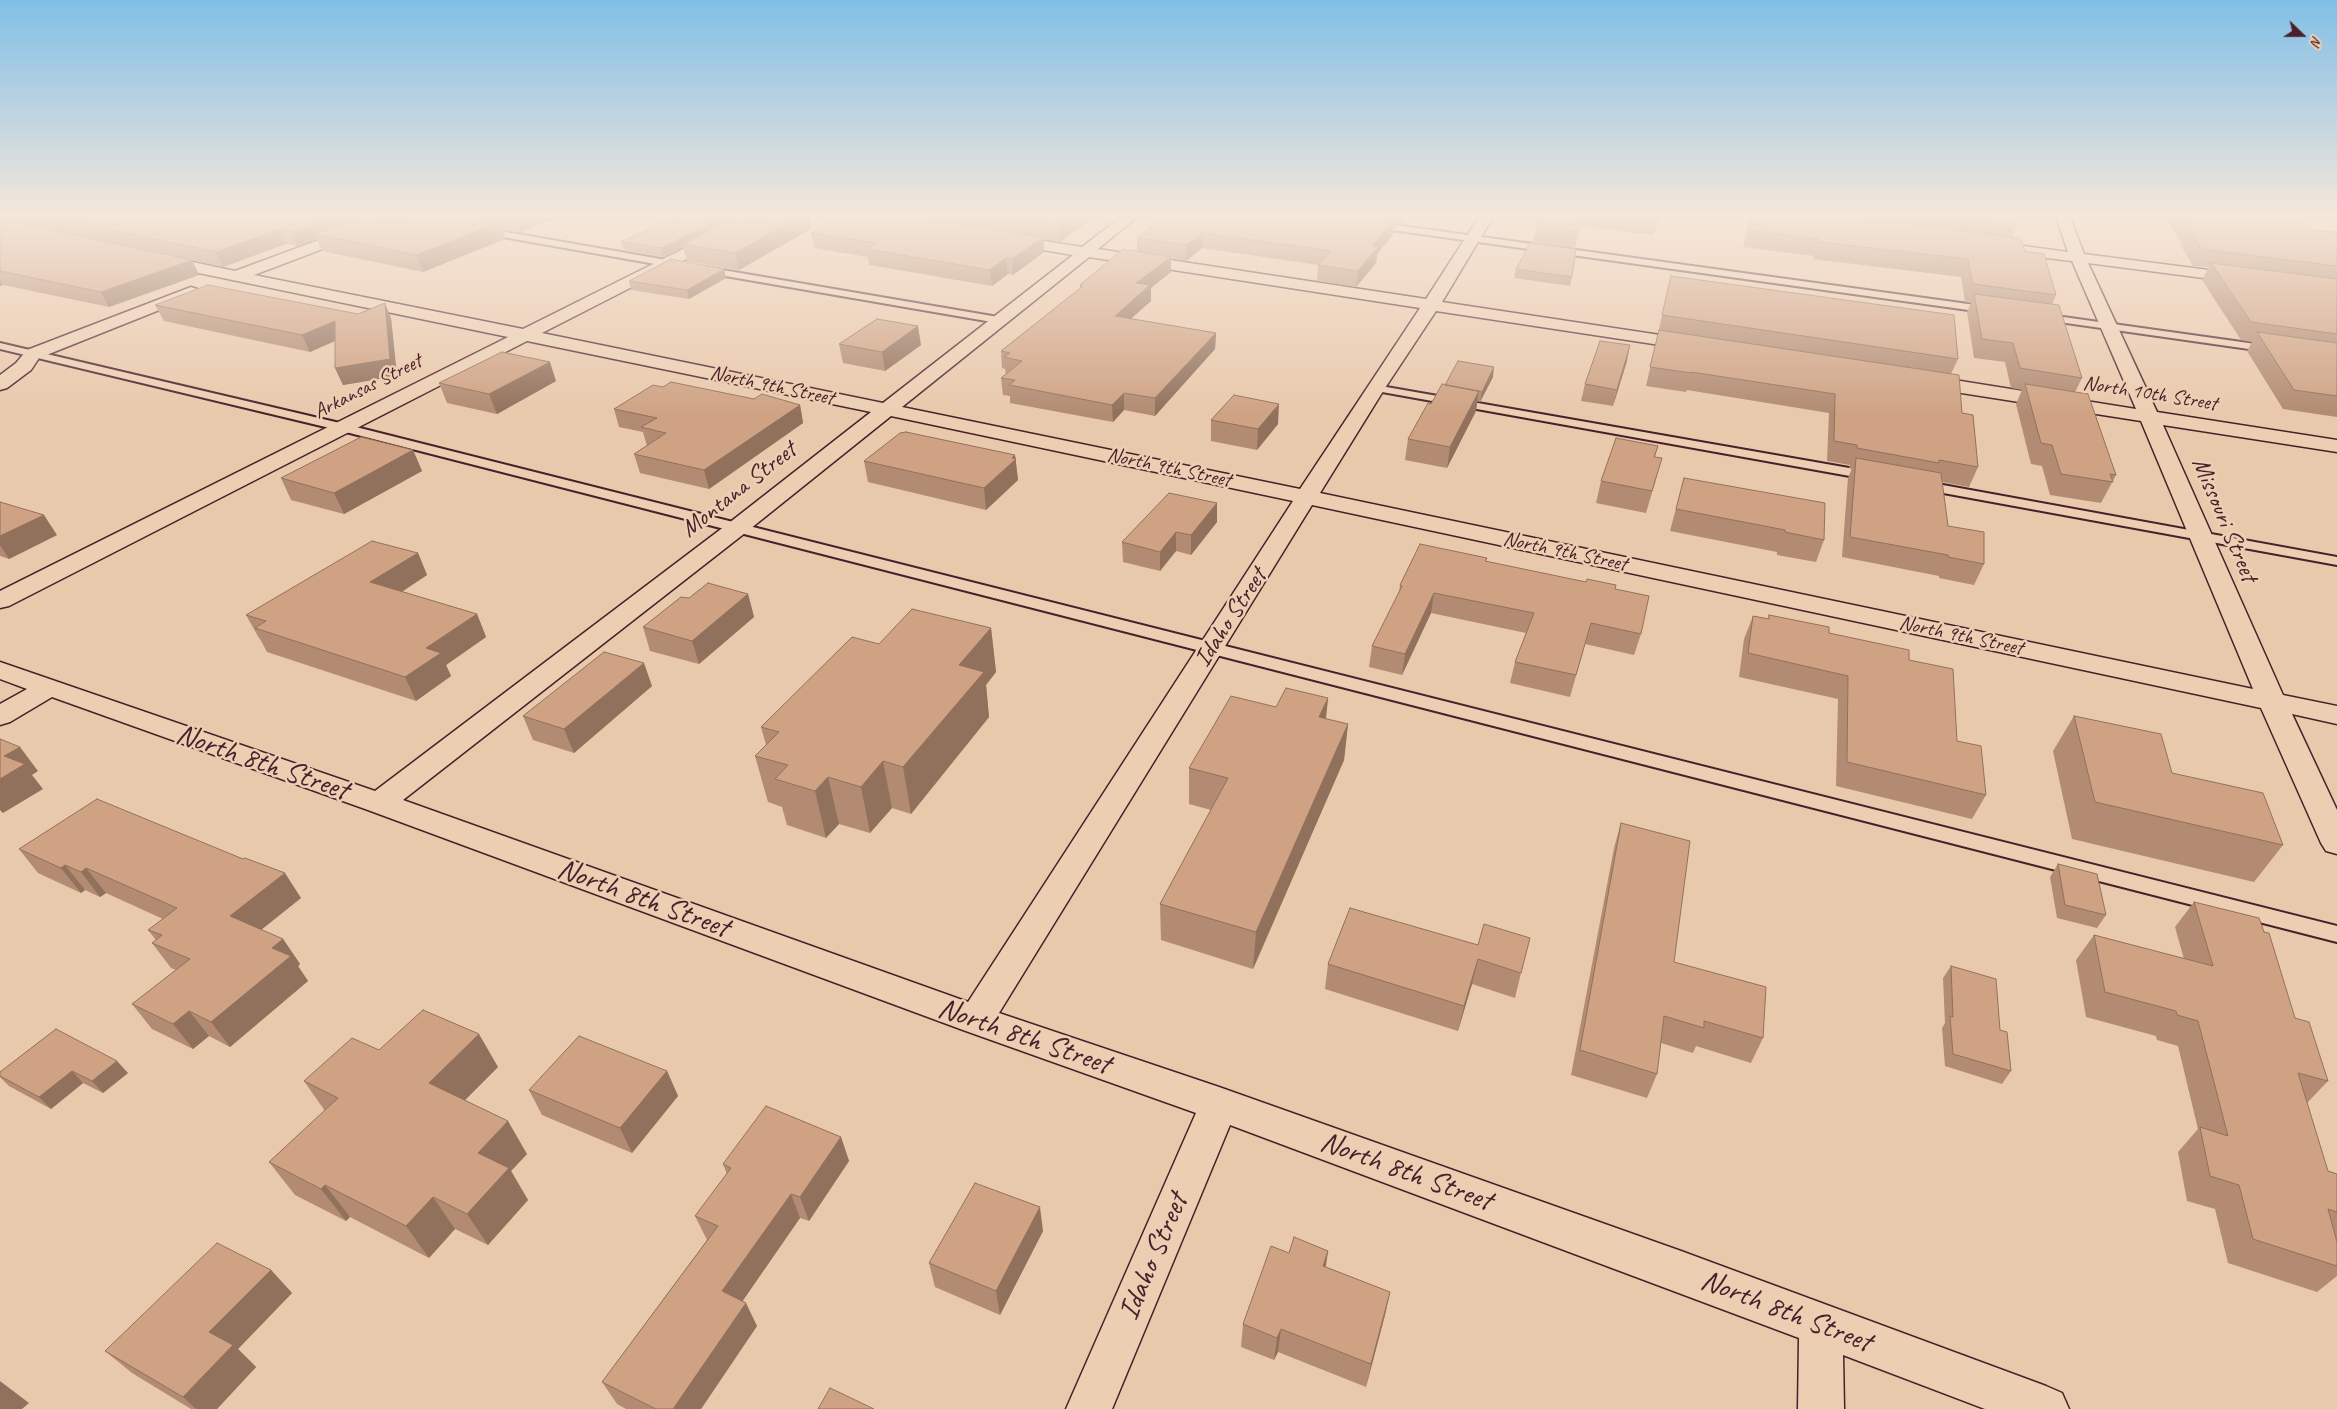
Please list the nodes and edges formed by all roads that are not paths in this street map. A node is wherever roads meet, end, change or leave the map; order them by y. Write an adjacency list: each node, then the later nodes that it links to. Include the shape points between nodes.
1 (218, 283): 19 (street)
2 (269, 283): 15 (street, North 9th Street)
3 (627, 283): 15 (street, Arkansas Street)
4 (782, 283): 13 (lane)
5 (1046, 283): 13 (street, Montana Street)
6 (1286, 283): 10 (street)
7 (1445, 283): 10 (street, Idaho Street)
8 (1789, 283): 11 (lane)
9 (2089, 283): 14 (street, Missouri Street)
10 (1432, 305): 17 (street); 22 (street, Idaho Street)
11 (2001, 312)
12 (2030, 316): 14 (lane)
13 (998, 320): 23 (street, Montana Street)
14 (2109, 327): 18 (lane); 24 (street, Missouri Street)
15 (525, 334): 23 (street, North 9th Street); 25 (street, Arkansas Street)
16 (0, 346): 19 (lane)
17 (1707, 348)
18 (2280, 350)
19 (33, 354): 21 (street, via 24,366); 25 (lane)
20 (1904, 378): 24 (street, North 10th Street)
21 (0, 384)
22 (1375, 388): 27 (lane); 29 (street, Idaho Street)
23 (886, 409): 29 (street, North 9th Street); 30 (street, Montana Street)
24 (2149, 417): 26 (street, North 10th Street); 31 (street, Missouri Street)
25 (340, 427): 30 (lane); 33 (street, Arkansas Street)
26 (2337, 446)
27 (1886, 479)
28 (1906, 482): 31 (lane)
29 (1307, 498): 34 (street, Idaho Street); 37 (street, North 9th Street)
30 (737, 528): 34 (lane); 40 (street, Montana Street)
31 (2201, 535): 32 (lane); 37 (street, Missouri Street)
32 (2337, 561)
33 (0, 601)
34 (1211, 649): 42 (lane); 43 (street, Idaho Street)
35 (0, 670): 36 (street, North 8th Street)
36 (48, 688): 39 (street); 40 (street, North 8th Street)
37 (2272, 701): 38 (street, North 9th Street); 41 (street, Missouri Street)
38 (2337, 715)
39 (0, 716)
40 (378, 803): 43 (street, North 8th Street)
41 (2337, 844)
42 (2337, 934)
43 (976, 1020): 44 (street, North 8th Street)
44 (1219, 1104): 45 (street, North 8th Street); 46 (street, Idaho Street)
45 (1820, 1325): 47 (street); 48 (street, North 8th Street)
46 (1089, 1409)
47 (1821, 1409)
48 (2046, 1409)

